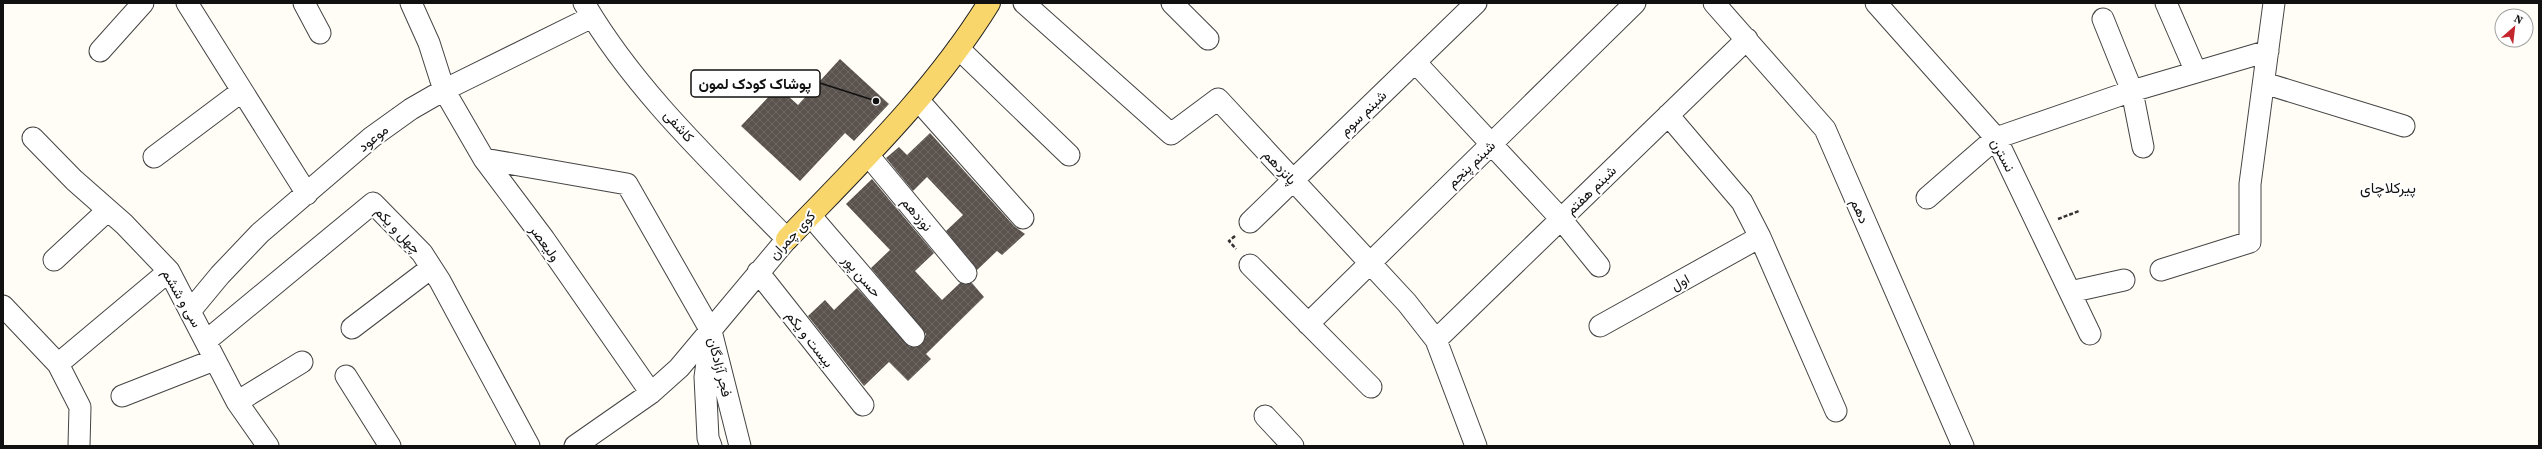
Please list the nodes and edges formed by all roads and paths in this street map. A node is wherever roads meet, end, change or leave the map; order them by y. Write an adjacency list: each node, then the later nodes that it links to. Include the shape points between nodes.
1 (143, 3): 20 (street)
2 (187, 3): 26 (street)
3 (304, 3): 16 (street)
4 (412, 3): 25 (street, ولیعصر, via 429,43)
5 (989, 3): 19 (main road, کوی چمران)
6 (1024, 3): 39 (street, پانزدهم, via 1171,134 1218,99)
7 (1172, 3): 17 (street)
8 (1476, 3): 22 (street, شبنم سوم)
9 (1635, 3): 33 (street, شبنم پنجم)
10 (1714, 3): 18 (street, دهم)
11 (1876, 3): 32 (street, نسترن)
12 (2166, 3): 23 (street)
13 (2274, 3): 21 (street)
14 (588, 10): 25 (street, موعود); 48 (street, کاشفی, via 623,60 679,127)
15 (2103, 19): 27 (street)
16 (320, 33)
17 (1208, 38)
18 (1747, 39): 29 (street, شبنم هفتم); 90 (street, دهم, via 1825,129)
19 (958, 48): 28 (main road, کوی چمران); 35 (street)
20 (100, 51)
21 (2268, 51): 23 (street); 24 (street)
22 (1416, 63): 33 (street); 39 (street, شبنم سوم)
23 (2196, 72): 27 (street)
24 (2264, 83): 30 (street); 54 (street, via 2250,184 2250,242)
25 (444, 90): 38 (street, ولیعصر); 40 (street, موعود, via 411,109 372,137)
26 (242, 91): 37 (street); 40 (street)
27 (2132, 91): 32 (street); 34 (street)
28 (918, 100): 36 (main road, کوی چمران); 44 (street)
29 (1668, 116): 45 (street, شبنم هفتم); 47 (street, via 1742,202)
30 (2404, 126)
31 (33, 138): 42 (street, سی و ششم)
32 (1996, 138): 41 (street); 59 (street, نسترن)
33 (1490, 145): 45 (street); 50 (street, شبنم پنجم)
34 (2143, 147)
35 (1069, 155)
36 (868, 156): 43 (main road, کوی چمران); 57 (street, نوزدهم)
37 (154, 157)
38 (484, 158): 65 (street, via 628,184); 75 (street, ولیعصر)
39 (1293, 181): 46 (street, شبنم سوم); 50 (street, پانزدهم)
40 (307, 194): 61 (street, موعود, via 260,233)
41 (1927, 198)
42 (108, 210): 49 (street); 55 (street, سی و ششم)
43 (810, 215): 48 (main road, کوی چمران); 67 (street, حسن پور)
44 (1023, 218)
45 (1561, 219): 52 (street); 68 (street, شبنم هفتم)
46 (1250, 222): 51 (path, via 1229,241)
47 (1760, 237): 63 (street, اول); 79 (street)
48 (787, 239): 56 (street, کوی چمران)
49 (54, 260)
50 (1370, 263): 62 (street, شبنم پنجم); 68 (street, پانزدهم, via 1407,303)
51 (1250, 264): 62 (street)
52 (1599, 266)
53 (431, 268): 64 (street); 69 (street, چهل و یکم, via 422,253 373,203); 87 (street, چهل و یکم)
54 (2161, 270)
55 (169, 271): 61 (street, سی و ششم); 72 (street)
56 (758, 272): 65 (street, کوی چمران); 78 (street, بیست و یکم)
57 (966, 273)
58 (2124, 280): 59 (street)
59 (2070, 292): 66 (street, نسترن)
60 (3, 306): 72 (street)
61 (191, 310): 69 (street, سی و ششم)
62 (1308, 324): 74 (street)
63 (1600, 326)
64 (352, 328)
65 (711, 331): 75 (street, کوی چمران, via 679,368); 81 (street, فجر آزادگان); 82 (street, فجر آزادگان, via 705,377)
66 (2090, 334)
67 (914, 336)
68 (1436, 340): 89 (street, پانزدهم)
69 (206, 341): 70 (street, سی و ششم)
70 (214, 360): 76 (street); 77 (street, سی و ششم)
71 (302, 362): 77 (street)
72 (58, 364): 84 (street, via 80,407)
73 (346, 376): 86 (street)
74 (1371, 387)
75 (651, 393): 83 (street, کوی چمران)
76 (122, 396)
77 (237, 402): 85 (street, سی و ششم)
78 (863, 405)
79 (1836, 411)
80 (1265, 416): 88 (street)
81 (738, 439): 82 (street)
82 (710, 442)
83 (580, 445)
84 (80, 446)
85 (268, 446)
86 (390, 446)
87 (529, 446)
88 (1293, 446)
89 (1476, 446)
90 (1963, 446)

